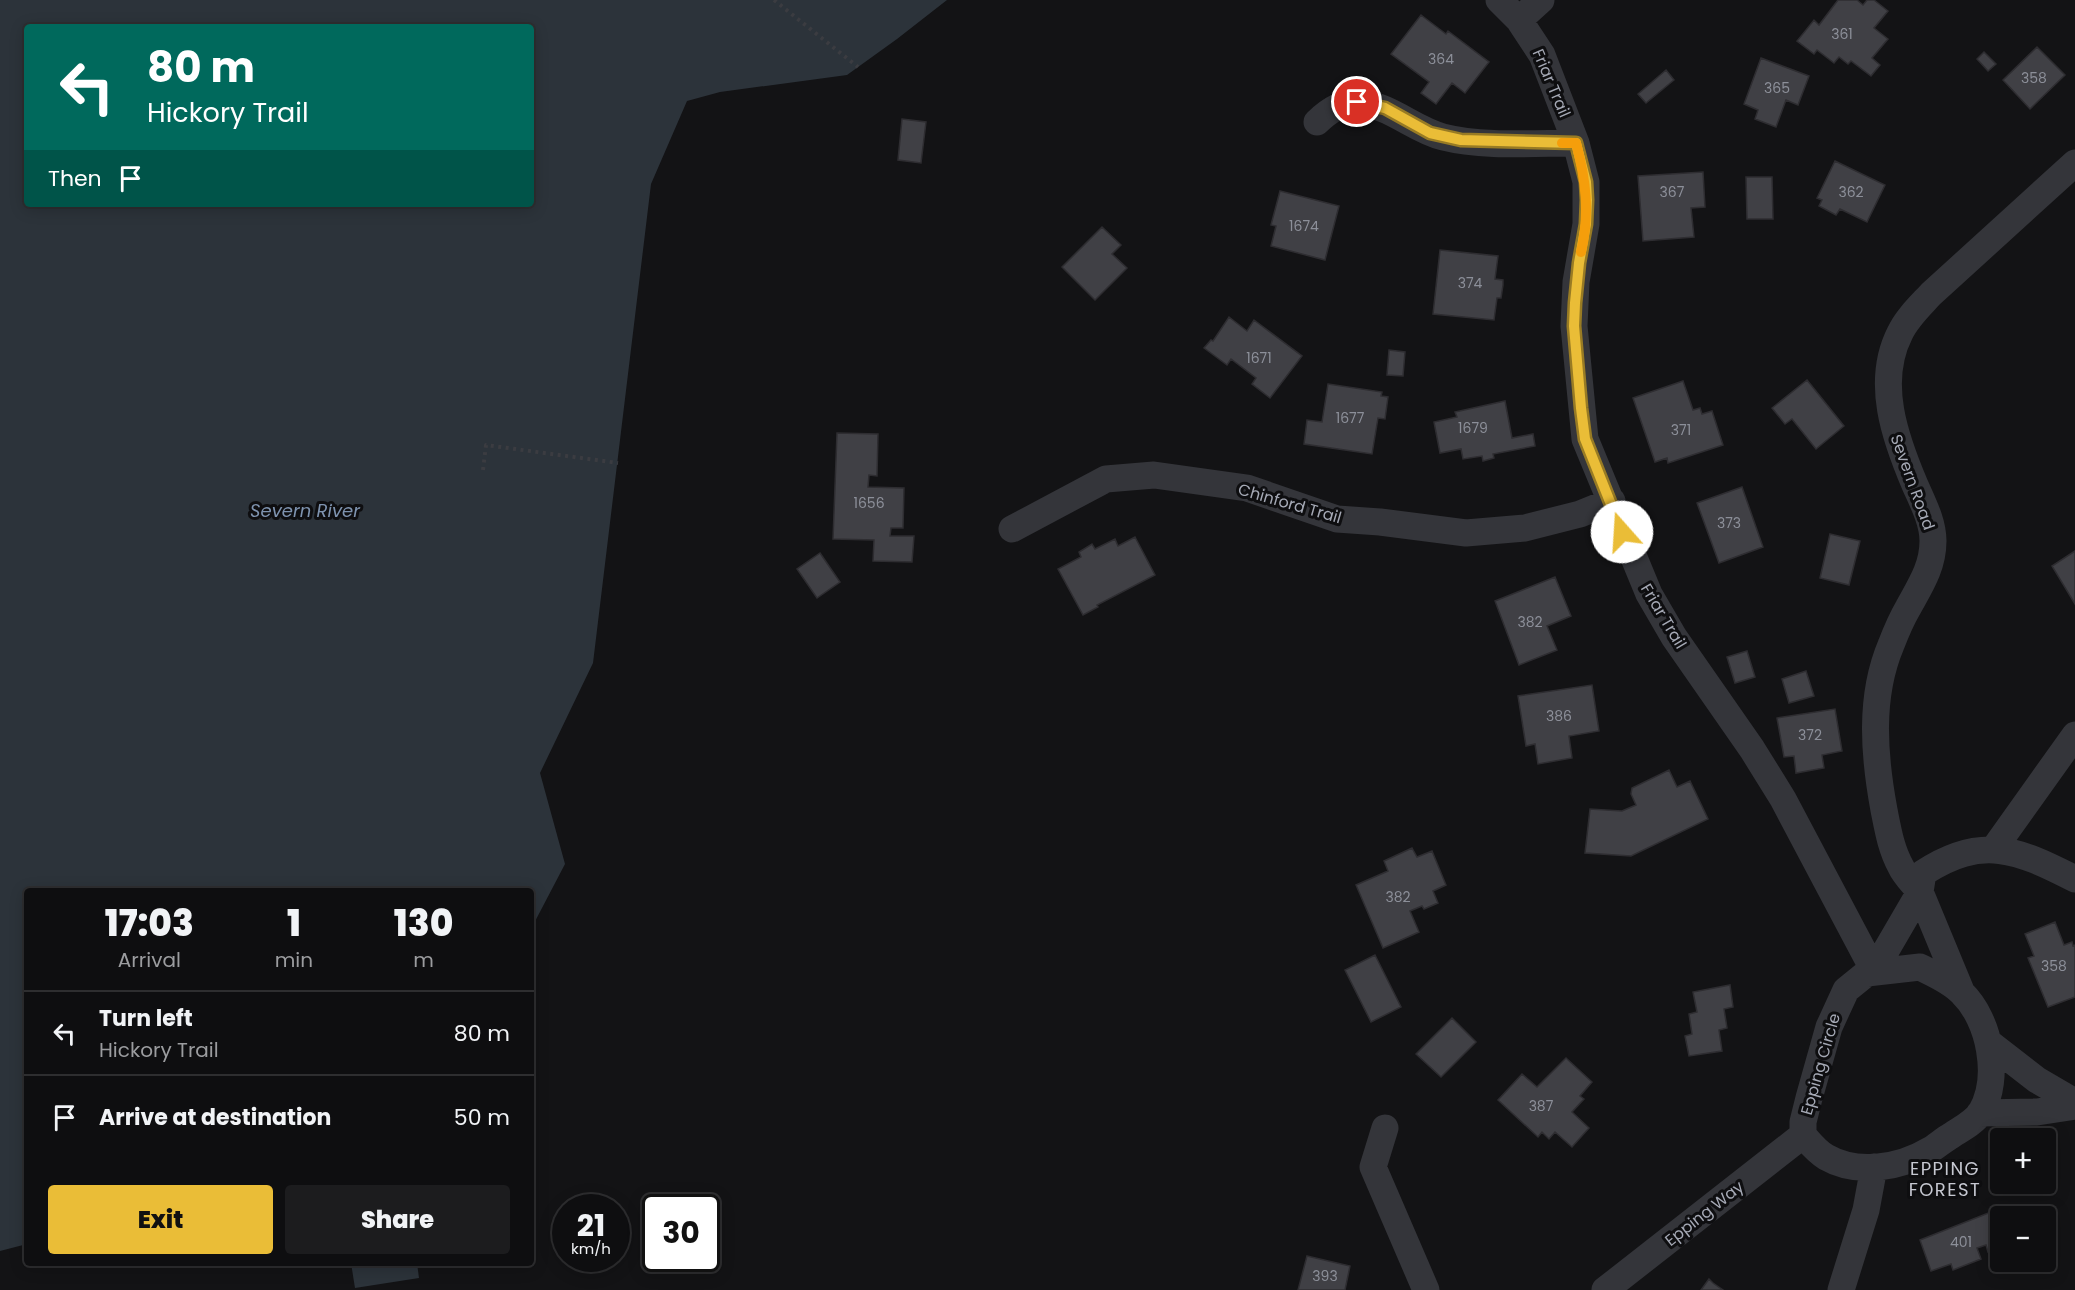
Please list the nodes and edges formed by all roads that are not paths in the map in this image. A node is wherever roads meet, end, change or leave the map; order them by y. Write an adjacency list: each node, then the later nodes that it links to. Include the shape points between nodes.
1 (1499, 0): 3 (street, Friar Trail)
2 (1541, 0): 3 (street)
3 (1519, 20): 5 (street, Friar Trail, via 1542,55)
4 (1317, 122): 5 (street, via 1336,106 1357,102 1385,108 1430,133 1461,140)
5 (1576, 143): 7 (street, Friar Trail, via 1587,200 1574,326 1581,408 1585,439)
6 (2075, 162): 12 (street, Severn Road, via 1913,314 1900,333 1889,372 1891,417 1934,540 1926,577 1901,621 1883,668 1875,731 1876,770 1890,841 1901,868)
7 (1611, 501): 8 (street, Chinford Trail, via 1581,514 1525,528 1466,533 1337,519 1247,488 1154,475 1106,479); 13 (street, Friar Trail, via 1654,604 1783,799)
8 (1012, 529)
9 (2075, 735): 10 (street)
10 (1993, 850): 11 (street, via 2022,854); 12 (street, via 1968,851 1937,864 1923,873)
11 (2075, 879)
12 (1920, 892): 13 (street); 14 (street, Severn Road)
13 (1874, 971): 14 (street, Epping Circle, via 1920,967); 19 (street, Epping Circle, via 1852,983 1840,1000 1809,1098)
14 (1961, 992): 15 (street, Epping Circle, via 1982,1022)
15 (1988, 1042): 16 (street); 17 (street, Epping Circle, via 1990,1080)
16 (2075, 1104): 17 (street, via 2037,1112)
17 (1980, 1113): 20 (street, Epping Circle, via 1930,1151)
18 (1385, 1128): 21 (street, via 1373,1167)
19 (1803, 1135): 20 (street, Epping Circle, via 1824,1156 1839,1163); 22 (street, Epping Way)
20 (1874, 1167): 23 (street, via 1866,1210)
21 (1426, 1290)
22 (1605, 1290)
23 (1841, 1290)

